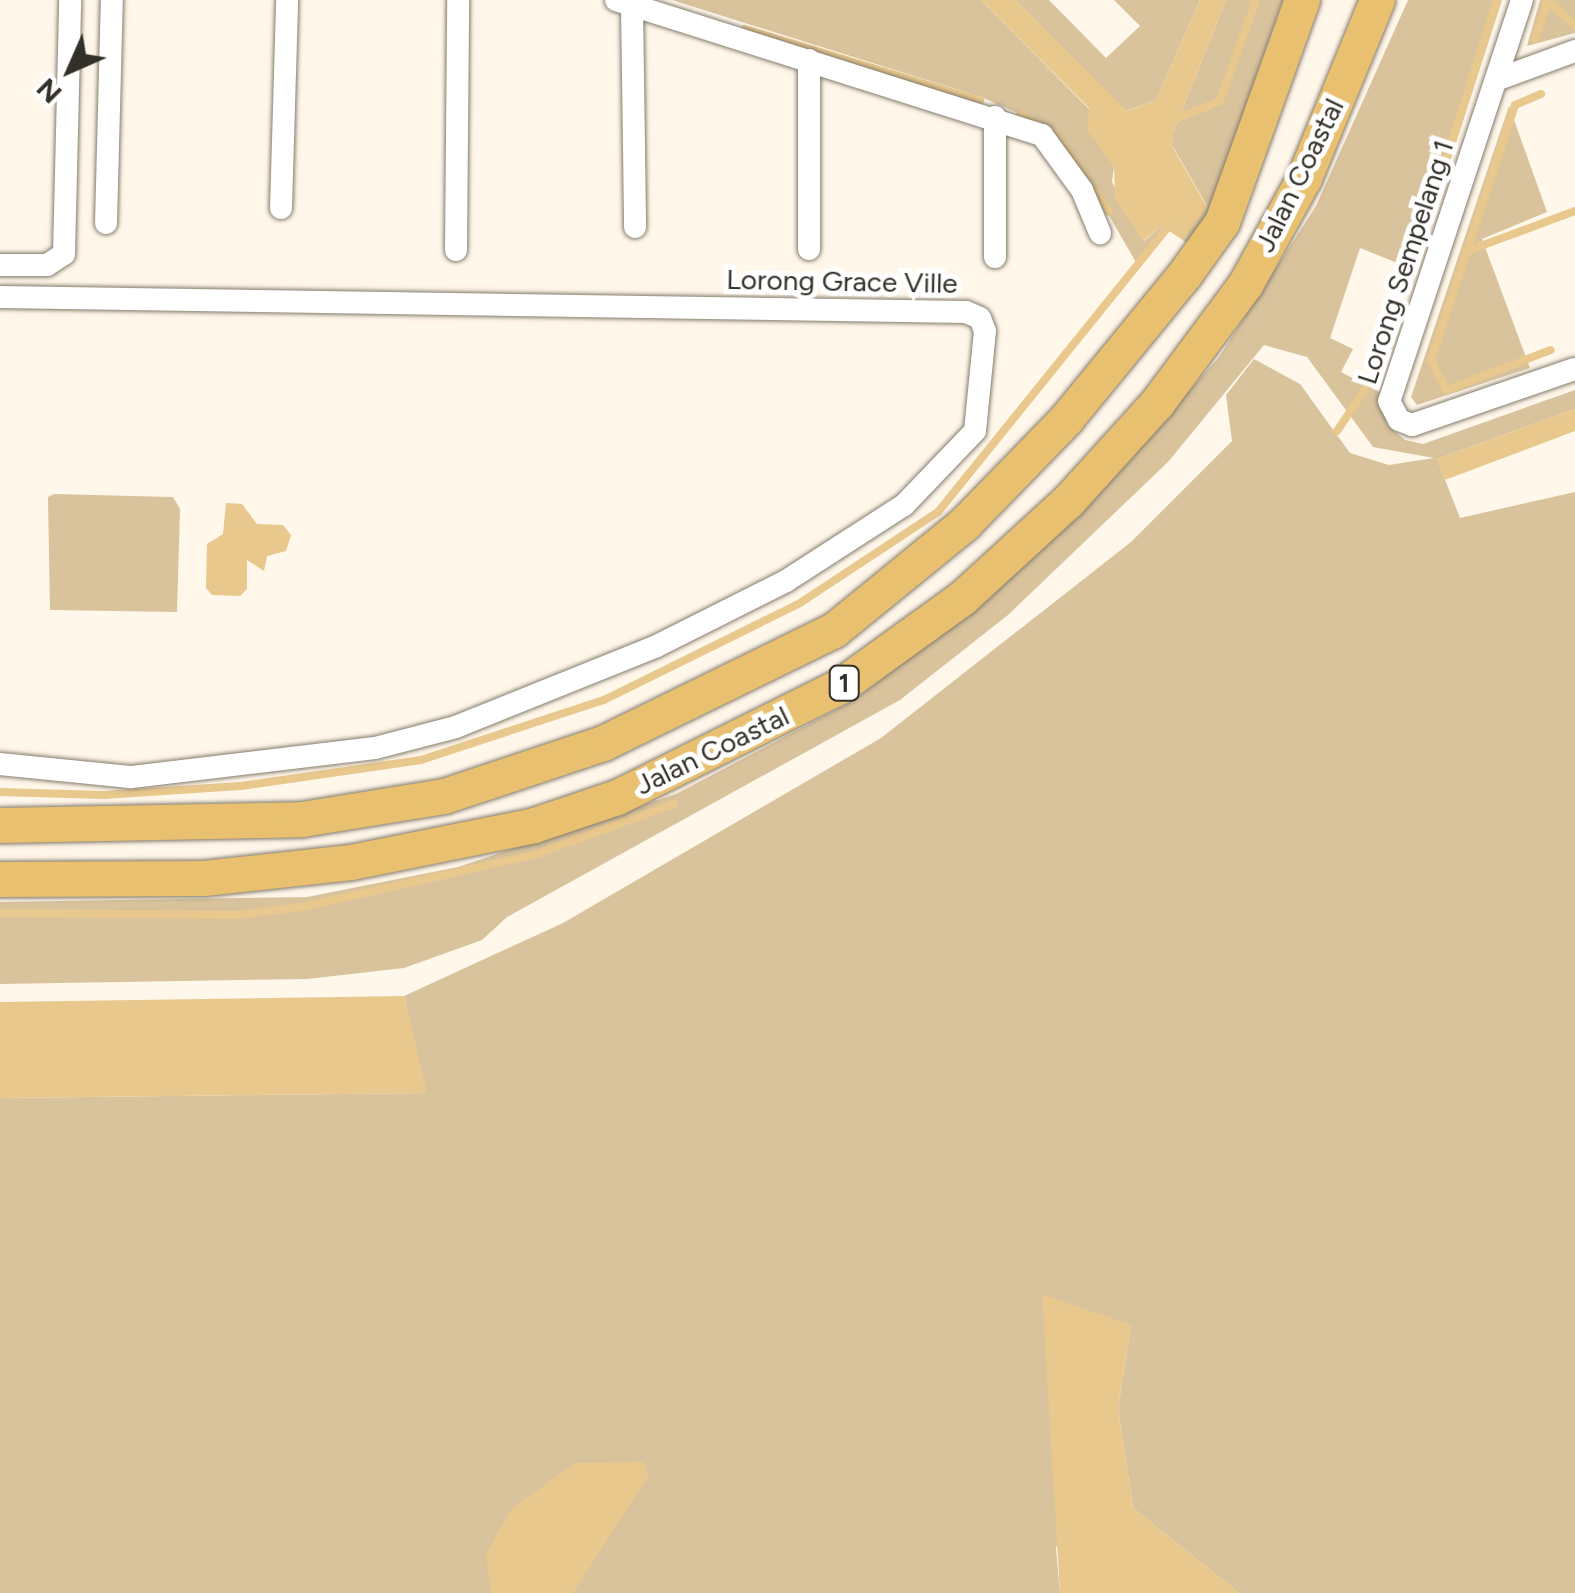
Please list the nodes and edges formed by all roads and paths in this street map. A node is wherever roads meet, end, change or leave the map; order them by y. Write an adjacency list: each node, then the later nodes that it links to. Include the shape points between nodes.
1 (70, 0): 20 (street, via 64,254 47,266)
2 (112, 0): 14 (street)
3 (287, 0): 13 (street)
4 (458, 0): 18 (street)
5 (1522, 0): 11 (street, Lorong Sempelang 1)
6 (1378, 1): 25 (highway, Jalan Coastal / 1, via 1304,178 1265,248 1156,403 1068,501 962,598 840,686 617,797 534,825 351,862 204,878)
7 (624, 3): 10 (street); 15 (street)
8 (1300, 3): 24 (highway, Jalan Coastal / 1, via 1222,222 1184,275 1080,404 966,524 834,630 603,743 444,796 302,819)
9 (1575, 51): 11 (street)
10 (808, 60): 12 (street); 17 (street)
11 (1496, 80): 22 (street, Lorong Sempelang 1, via 1388,401 1399,420 1412,425)
12 (995, 116): 16 (street, via 1042,135 1082,190); 19 (street)
13 (281, 208)
14 (106, 224)
15 (635, 227)
16 (1100, 233)
17 (809, 249)
18 (456, 250)
19 (995, 258)
20 (0, 264)
21 (0, 297): 23 (street, Lorong Grace Ville, via 966,312 980,318 984,332 976,430 904,505 786,581 656,646 456,727 376,748 130,778)
22 (1575, 369)
23 (0, 764)
24 (0, 824)
25 (0, 878)

